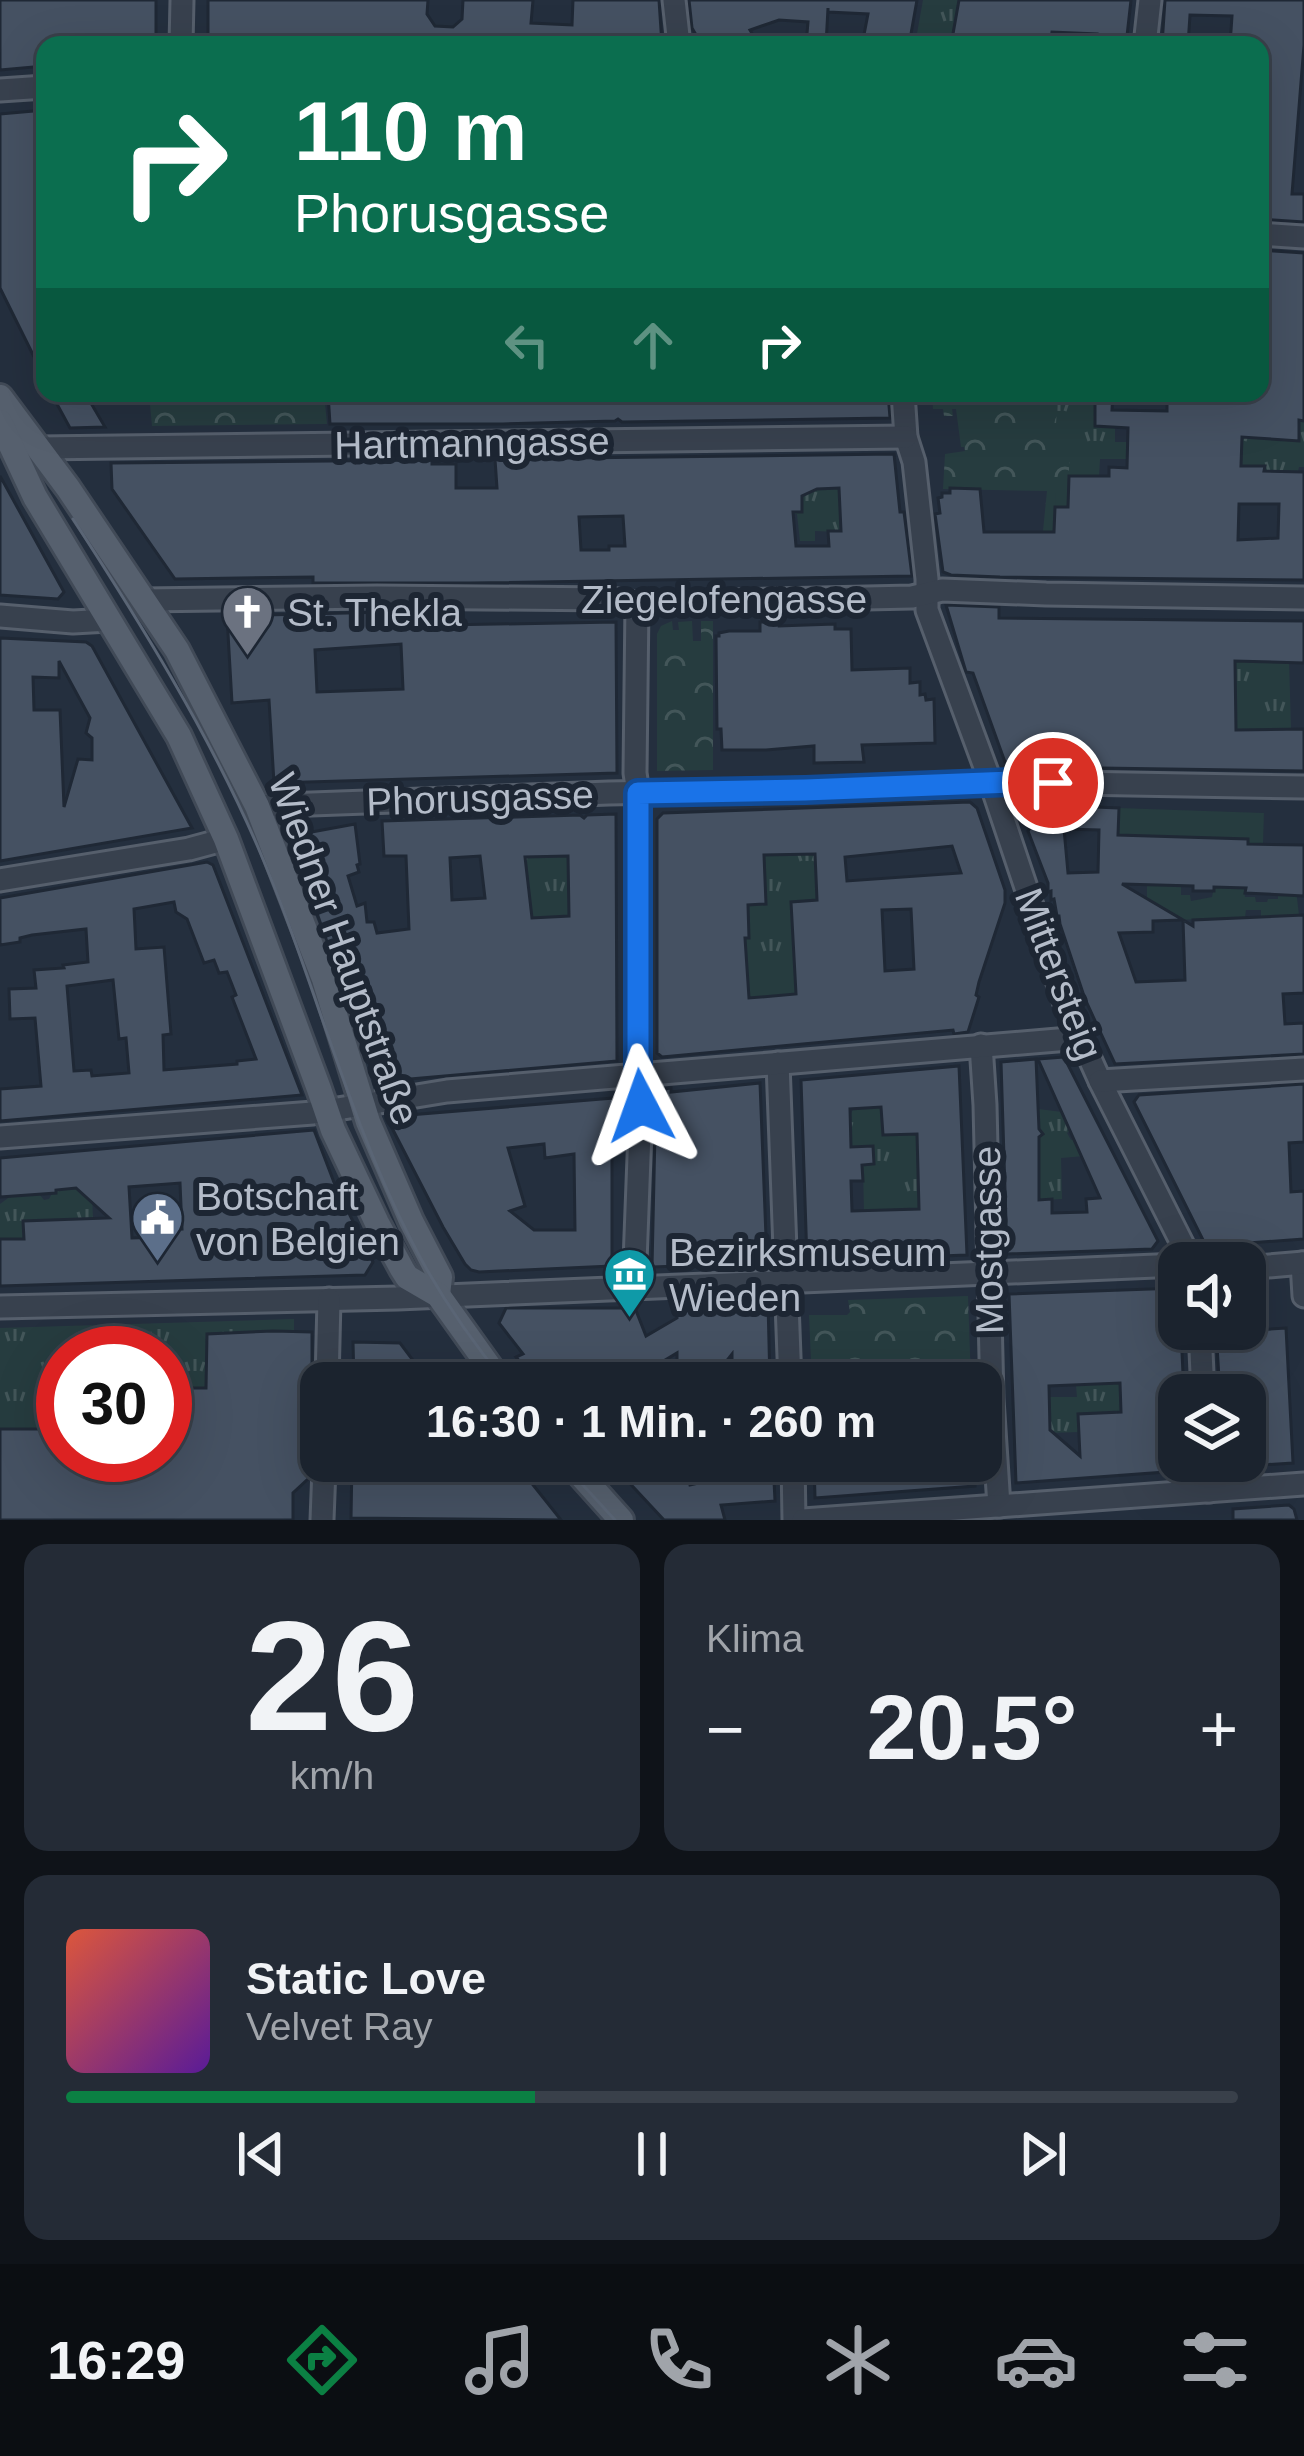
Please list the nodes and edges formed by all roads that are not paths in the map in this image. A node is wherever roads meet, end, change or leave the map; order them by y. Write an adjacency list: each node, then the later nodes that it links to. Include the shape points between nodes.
1 (182, 0): 4 (street)
2 (674, 0): 5 (street)
3 (1150, 0): 6 (street)
4 (181, 36)
5 (678, 36)
6 (1146, 36)
7 (36, 88): 8 (street)
8 (0, 91)
9 (1269, 235): 10 (street)
10 (1304, 237)
11 (0, 397): 15 (main road, Wiedner Hauptstraße)
12 (904, 402): 14 (street, Mittersteig)
13 (0, 422): 21 (main road, Wiedner Hauptstraße)
14 (906, 437): 15 (street, Hartmanngasse); 16 (street, Mittersteig)
15 (39, 448): 18 (main road, Wiedner Hauptstraße)
16 (927, 593): 17 (street, Ziegelofengasse); 19 (street, Ziegelofengasse); 22 (street, Mittersteig)
17 (1304, 598)
18 (142, 599): 19 (street, Ziegelofengasse); 25 (main road, Wiedner Hauptstraße)
19 (637, 603): 24 (street)
20 (0, 616): 21 (street)
21 (109, 620): 26 (main road, Wiedner Hauptstraße, via 179,736)
22 (991, 783): 23 (street, Phorusgasse); 24 (street, Phorusgasse); 28 (street, Mittersteig)
23 (1304, 787)
24 (638, 793): 25 (street, Phorusgasse); 32 (street)
25 (257, 806): 34 (main road, Wiedner Hauptstraße)
26 (226, 839): 27 (street); 36 (main road, Wiedner Hauptstraße)
27 (0, 880)
28 (1081, 1038): 29 (street); 33 (street, Mittersteig)
29 (981, 1046): 30 (street); 43 (street, Mostgasse)
30 (778, 1063): 32 (street); 44 (street)
31 (1304, 1070): 33 (street)
32 (638, 1076): 34 (street); 35 (street)
33 (1100, 1081): 39 (street, Mittersteig)
34 (362, 1104): 36 (street); 46 (main road, Wiedner Hauptstraße, via 440,1276)
35 (641, 1106)
36 (325, 1111): 38 (street); 46 (main road, Wiedner Hauptstraße, via 402,1269)
37 (640, 1131): 45 (street)
38 (0, 1137)
39 (1181, 1242)
40 (1303, 1263): 42 (street); 47 (street)
41 (1158, 1265): 43 (street)
42 (1266, 1266)
43 (988, 1274): 44 (street); 59 (street, Mostgasse)
44 (784, 1279): 45 (street); 52 (street)
45 (634, 1288): 46 (street)
46 (437, 1295): 48 (street); 51 (main road, Wiedner Hauptstraße)
47 (1304, 1296)
48 (329, 1299): 49 (street); 50 (street)
49 (0, 1307)
50 (328, 1362)
51 (486, 1362)
52 (789, 1362)
53 (323, 1482): 60 (street)
54 (587, 1482): 61 (main road)
55 (793, 1482): 62 (street)
56 (1208, 1482): 58 (street)
57 (1304, 1484): 58 (street)
58 (1209, 1491): 59 (street)
59 (1011, 1511): 63 (street)
60 (322, 1520)
61 (621, 1520)
62 (794, 1520)
63 (803, 1520)

